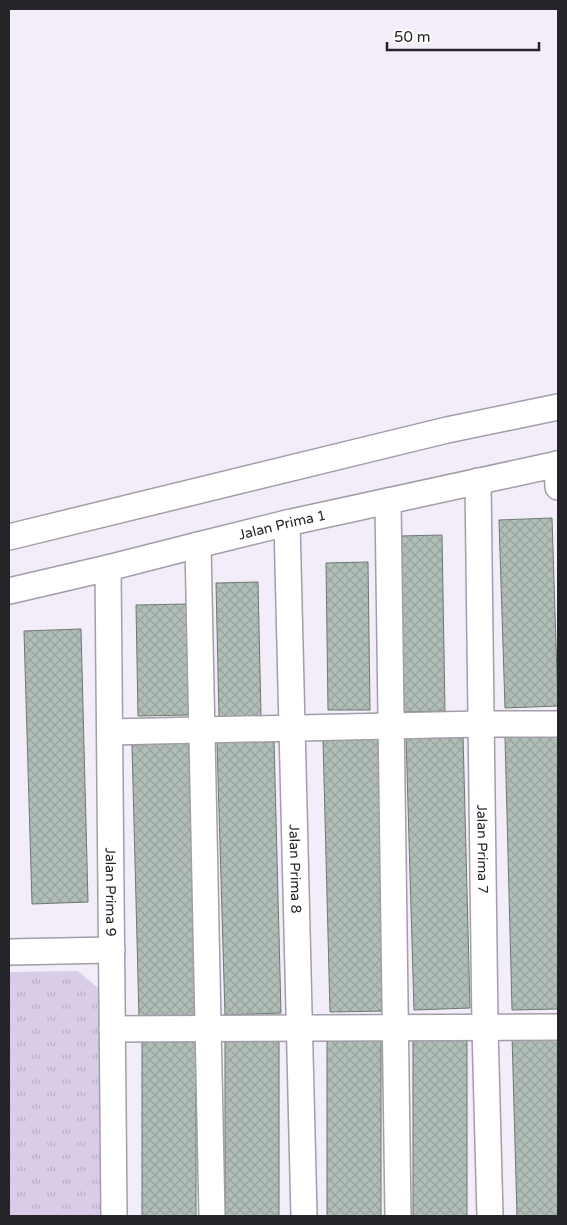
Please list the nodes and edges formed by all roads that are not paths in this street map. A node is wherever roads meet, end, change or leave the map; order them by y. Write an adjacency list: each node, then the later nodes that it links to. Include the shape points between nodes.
1 (558, 407): 6 (street)
2 (558, 472): 3 (street, Jalan Prima 1)
3 (478, 481): 4 (street, Jalan Prima 1); 10 (street, Jalan Prima 7)
4 (388, 501): 5 (street, Jalan Prima 1); 12 (street)
5 (287, 523): 7 (street, Jalan Prima 1); 13 (street, Jalan Prima 8)
6 (9, 537)
7 (198, 545): 8 (street, Jalan Prima 1); 14 (street)
8 (108, 568): 9 (street, Jalan Prima 1); 15 (street, Jalan Prima 9)
9 (9, 591)
10 (481, 724): 11 (street); 12 (street); 22 (street, Jalan Prima 7)
11 (558, 724)
12 (391, 726): 13 (street); 18 (street)
13 (292, 728): 14 (street); 21 (street, Jalan Prima 8)
14 (202, 730): 15 (street); 20 (street)
15 (110, 732): 16 (street, Jalan Prima 9)
16 (112, 950): 17 (street); 23 (street, Jalan Prima 9)
17 (9, 952)
18 (396, 1027): 21 (street); 22 (street); 27 (street)
19 (558, 1027): 22 (street)
20 (208, 1028): 21 (street); 23 (street); 25 (street)
21 (299, 1028): 26 (street, Jalan Prima 8)
22 (485, 1028): 28 (street, Jalan Prima 7)
23 (112, 1029): 24 (street, Jalan Prima 9)
24 (114, 1216)
25 (212, 1216)
26 (304, 1216)
27 (398, 1216)
28 (490, 1216)

